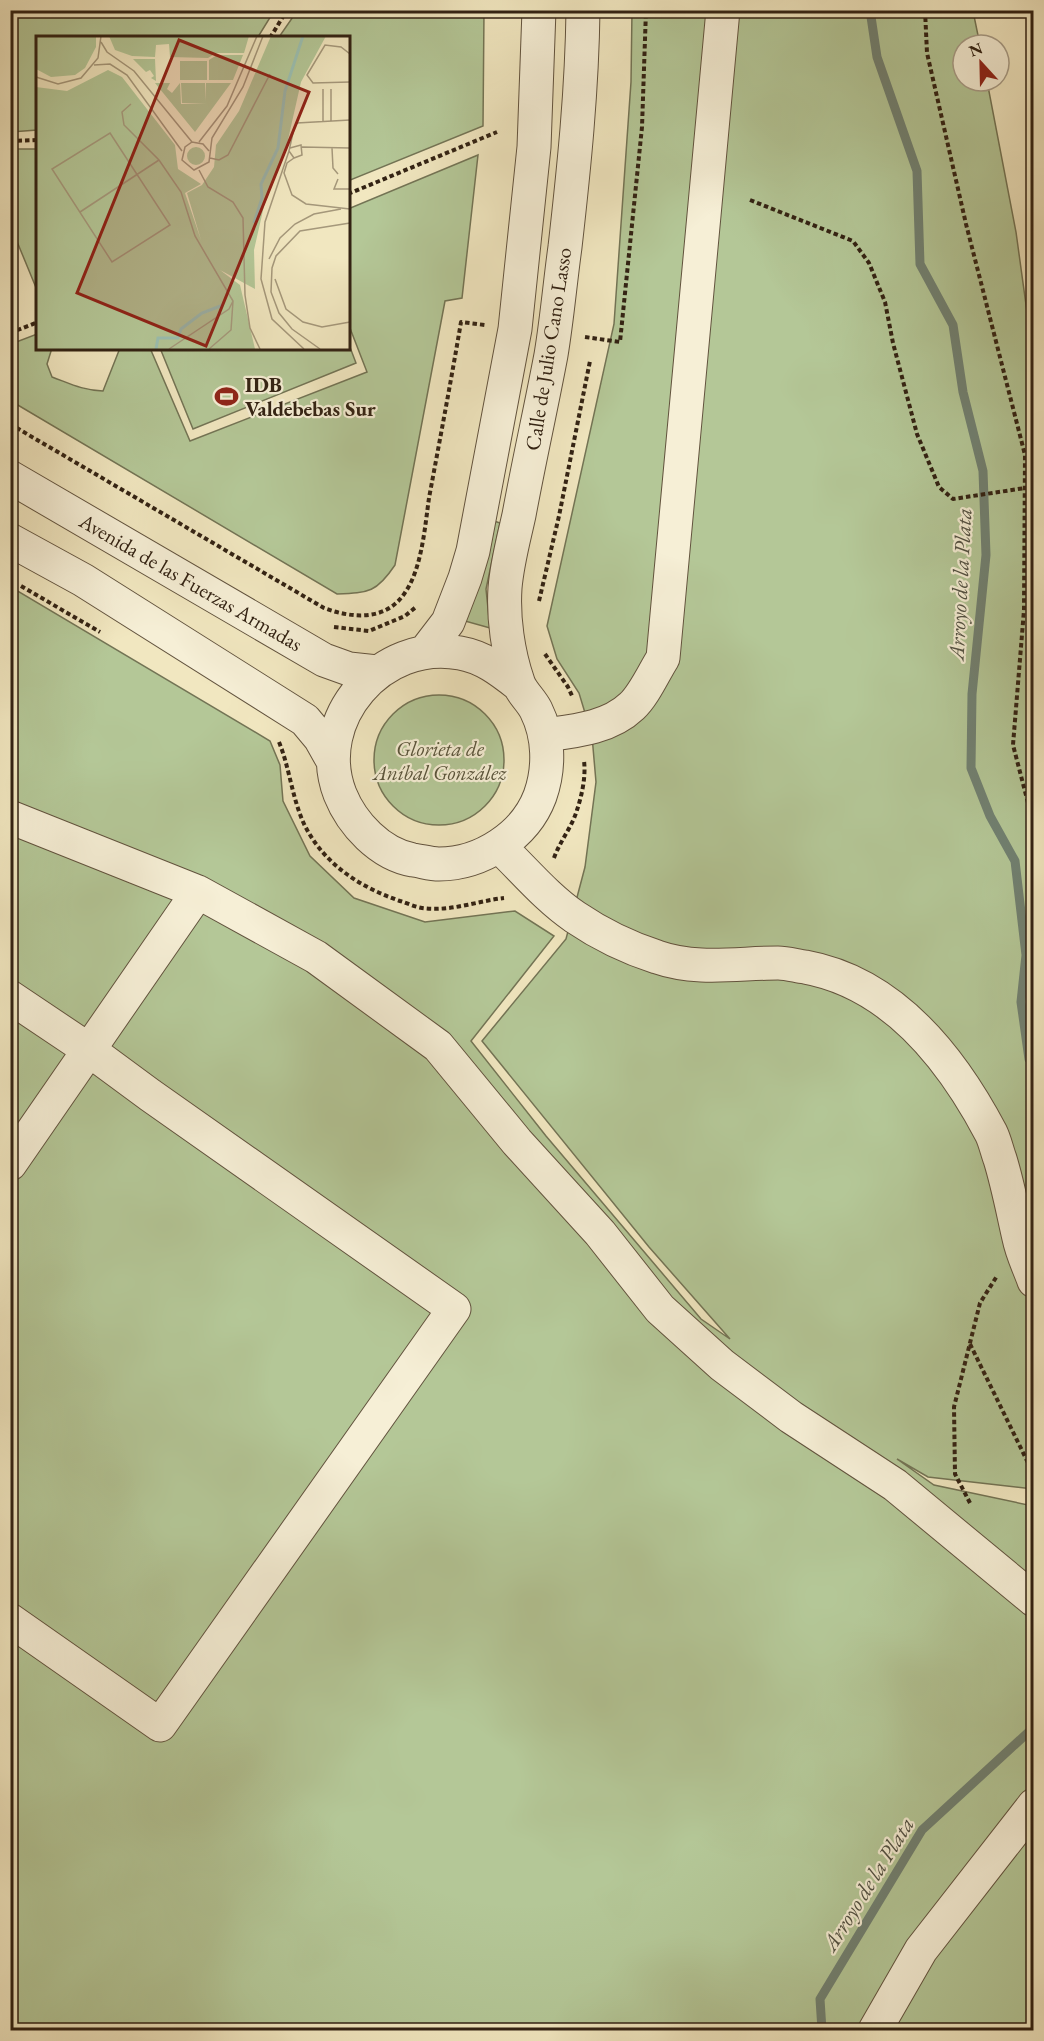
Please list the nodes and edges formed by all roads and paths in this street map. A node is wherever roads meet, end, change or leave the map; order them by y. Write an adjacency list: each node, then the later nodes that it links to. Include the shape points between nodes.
1 (287, 10): 7 (path)
2 (539, 10): 26 (street, Calle de Julio Cano Lasso, via 534,147 513,348 473,551 448,622)
3 (584, 10): 28 (street, Calle de Julio Cano Lasso, via 577,150 554,333 505,589 507,636)
4 (646, 10): 16 (path, via 642,127)
5 (723, 10): 29 (street, via 663,658 633,705 611,721)
6 (925, 10): 20 (path, via 927,53 1025,455)
7 (271, 36)
8 (497, 132): 11 (path)
9 (36, 140): 10 (path)
10 (10, 141)
11 (350, 193)
12 (750, 200): 20 (path, via 853,241 869,263 885,302 917,434 939,487 953,499)
13 (461, 322): 18 (path, via 415,570 407,591 397,602 381,612 359,617 324,608)
14 (36, 323): 15 (path)
15 (10, 333)
16 (620, 342)
17 (590, 361): 23 (path)
18 (10, 424)
19 (10, 477): 27 (street, Avenida de las Fuerzas Armadas, via 324,660 349,669)
20 (1025, 489): 34 (path, via 1024,610 1013,745)
21 (10, 540): 32 (street, via 83,580 305,720)
22 (420, 604): 24 (path, via 405,616 369,631)
23 (538, 605)
24 (328, 627)
25 (539, 645): 29 (path, via 568,687)
26 (425, 652): 27 (street, via 399,659); 28 (street, via 459,653 492,664)
27 (377, 672): 32 (street, via 353,696 338,727)
28 (519, 685): 31 (street, via 535,708)
29 (582, 730): 31 (street); 37 (path, via 585,770 577,811 551,868 559,882)
30 (276, 735): 37 (path, via 305,825 326,858 356,882 422,908 461,907 514,898 535,905)
31 (545, 735): 35 (street, via 547,767 539,797 523,825)
32 (333, 761): 35 (street, via 339,792 354,821 387,849 406,858 438,864 471,860)
33 (10, 817): 36 (street)
34 (1034, 826)
35 (500, 846): 37 (street)
36 (198, 892): 39 (street); 46 (street, via 316,957 438,1046 600,1233 660,1309 722,1365 895,1485)
37 (547, 894): 41 (street, via 575,917 614,940 658,958 696,965 780,963 822,970 855,982 893,1008 941,1054 962,1081 993,1136)
38 (10, 997): 39 (street)
39 (89, 1050): 40 (street); 47 (street, via 454,1309 160,1725)
40 (10, 1164)
41 (1020, 1242): 42 (street); 43 (path, via 980,1303)
42 (1034, 1281)
43 (970, 1344): 44 (path); 45 (path, via 954,1407 955,1474)
44 (1034, 1475)
45 (974, 1511)
46 (1034, 1600)
47 (10, 1620)
48 (1034, 1805): 49 (street, via 921,1950)
49 (875, 2031)

